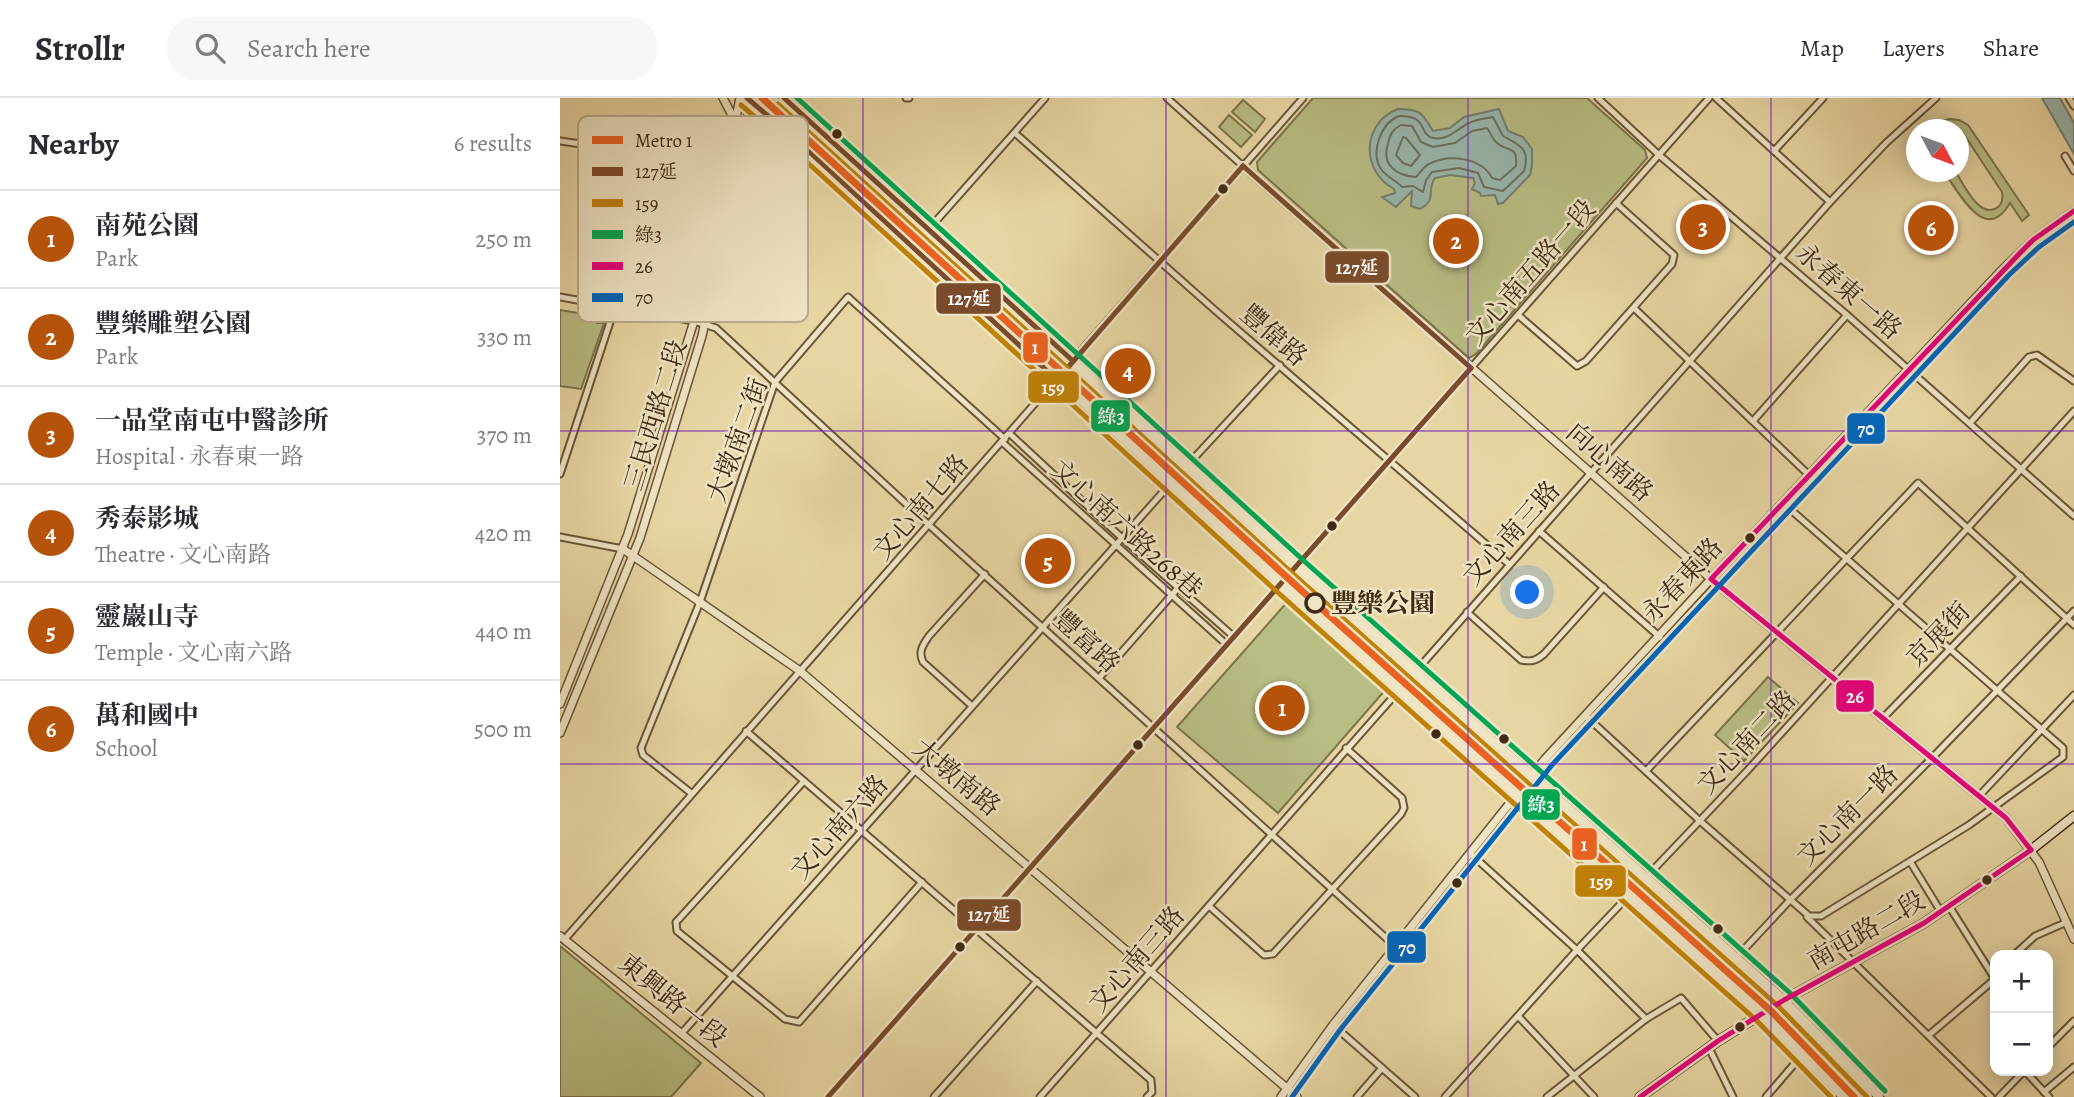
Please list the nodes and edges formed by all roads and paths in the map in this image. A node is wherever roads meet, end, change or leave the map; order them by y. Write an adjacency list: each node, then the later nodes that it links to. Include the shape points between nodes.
1 (723, 98): 15 (street)
2 (740, 98): 16 (street, 三民西路二段)
3 (784, 98): 18 (main road)
4 (1045, 98): 20 (street)
5 (1167, 98): 27 (street, 向心南路)
6 (1303, 98): 27 (street, 文心南七路)
7 (1598, 98): 25 (street, 永春東一路)
8 (1709, 98): 25 (street, 文心南五路一段)
9 (1716, 98): 24 (street)
10 (1823, 98): 24 (street)
11 (1936, 98): 29 (street, 文心南三路)
12 (2069, 98): 14 (street)
13 (750, 99): 17 (main road)
14 (2074, 106)
15 (732, 116)
16 (736, 116)
17 (769, 116)
18 (804, 116)
19 (808, 120): 33 (main road)
20 (1015, 133): 33 (street); 35 (street, 豐偉路)
21 (560, 141): 22 (street)
22 (578, 144)
23 (808, 151): 50 (main road)
24 (1774, 151): 29 (street)
25 (1659, 155): 30 (street, 文心南五路一段); 34 (street, 永春東一路)
26 (2065, 156): 28 (street)
27 (1243, 166): 35 (street, 文心南七路); 48 (street, 向心南路)
28 (2074, 171)
29 (1830, 202): 34 (street, 文心南三路)
30 (1616, 204): 38 (street, via 1674,255 1672,264); 39 (street, 文心南五路一段)
31 (2074, 211): 49 (street, 永春東路, via 2032,240)
32 (2074, 220): 49 (street, 永春東路, via 2022,260)
33 (928, 230): 45 (main road)
34 (1781, 258): 40 (street, 永春東一路); 46 (street, 文心南三路)
35 (1160, 261): 45 (street, 文心南七路); 47 (street, 豐偉路)
36 (560, 297): 37 (street, 豐富路)
37 (578, 300)
38 (1634, 308): 39 (street, via 1577,366); 46 (street)
39 (1518, 315): 48 (street, 文心南五路一段)
40 (1847, 315): 49 (street, 永春東一路); 54 (street)
41 (610, 322): 61 (street)
42 (694, 322): 72 (street, 三民西路二段)
43 (698, 322): 44 (street, 豐富路)
44 (705, 324): 51 (street, 豐富路, via 716,328); 73 (street, 三民西路二段)
45 (1073, 361): 50 (street, 文心南七路); 58 (main road)
46 (1690, 361): 54 (street); 60 (street, 文心南三路)
47 (1280, 365): 57 (street, 豐偉路); 58 (street, 文心南六路)
48 (1471, 368): 57 (street, 文心南五路一段); 60 (street, 向心南路)
49 (1912, 372): 55 (street, 永春東一路); 62 (street, 永春東路)
50 (1056, 380): 56 (street, 文心南七路); 63 (main road)
51 (775, 382): 56 (street, 大墩南二街, via 848,297); 66 (street, 豐富路); 85 (street, 大墩南二街)
52 (2074, 382): 55 (street, via 2037,355 2029,357)
53 (2074, 411): 59 (street, 文心南二路)
54 (1753, 421): 62 (street)
55 (1970, 423): 59 (street, 永春東一路)
56 (1006, 438): 66 (street, 文心南七路); 70 (street, 文心南六路268巷); 71 (street, 文心南六路268巷)
57 (1390, 461): 75 (street, 豐偉路); 76 (street, 文心南五路一段)
58 (1187, 466): 63 (street, 文心南六路); 76 (main road)
59 (2022, 468): 65 (street, 永春東一路); 67 (street, 文心南二路)
60 (1590, 473): 68 (street, 文心南三路); 79 (street, 向心南路)
61 (560, 474)
62 (1812, 478): 64 (street, 永春東路)
63 (1171, 483): 70 (street, 文心南六路); 80 (main road)
64 (1786, 506): 74 (street); 79 (street, 永春東路); 81 (street, 永春東路)
65 (2074, 516)
66 (929, 525): 77 (street, 豐富路); 97 (street, 文心南七路)
67 (1968, 527): 74 (street, via 1918,483); 78 (street); 86 (street, 文心南二路)
68 (1539, 531): 75 (street, 文心南三路); 82 (street)
69 (560, 537): 72 (street, 大墩南路)
70 (1122, 538): 71 (street, 文心南六路); 83 (street, 文心南六路268巷)
71 (1115, 546): 84 (street, 文心南六路268巷); 91 (street, 文心南六路)
72 (623, 548): 73 (street, 大墩南路); 104 (street, 三民西路二段)
73 (634, 554): 85 (street, 大墩南路); 111 (street, 三民西路二段)
74 (1847, 559): 86 (street); 92 (street)
75 (1509, 564): 88 (street, 文心南三路)
76 (1297, 566): 80 (street, 文心南五路一段); 98 (main road)
77 (985, 574): 91 (street, 豐富路); 105 (street, via 929,636 919,655)
78 (2021, 576): 89 (street); 96 (street, 京展街)
79 (1711, 579): 81 (street, 向心南路); 94 (street, 永春東路)
80 (1280, 583): 93 (street); 101 (main road)
81 (1718, 584): 92 (street, 向心南路); 94 (street, 永春東路)
82 (1604, 587): 88 (street, via 1544,654 1530,662 1521,660); 94 (street)
83 (1178, 588): 84 (street); 93 (street, 文心南六路268巷)
84 (1171, 596): 95 (street, 文心南六路268巷); 100 (street)
85 (700, 602): 97 (street, 大墩南路); 118 (street, 大墩南二街, via 641,748 643,755)
86 (1898, 604): 96 (street); 99 (street, 文心南二路)
87 (2074, 611): 89 (street, 文心南一路)
88 (1467, 612): 98 (street, 文心南三路)
89 (2067, 619): 90 (street); 102 (street, 文心南一路)
90 (2074, 625)
91 (1043, 627): 100 (street, 豐富路); 105 (street, 文心南六路)
92 (1777, 632): 99 (street, 向心南路); 115 (street)
93 (1233, 636): 95 (street)
94 (1662, 638): 106 (street, 永春東路)
95 (1226, 644): 108 (street)
96 (1950, 649): 102 (street); 107 (street, 京展街)
97 (800, 671): 110 (street, 文心南七路); 114 (street, 大墩南路)
98 (1415, 671): 101 (street, 文心南三路); 116 (main road)
99 (1832, 677): 107 (street, 向心南路); 123 (street, 文心南二路)
100 (1099, 678): 108 (street, 豐富路)
101 (1399, 689): 112 (street, 文心南三路); 119 (main road)
102 (1997, 691): 109 (street); 113 (street, 文心南一路)
103 (2074, 695): 109 (street)
104 (560, 704)
105 (972, 706): 114 (street, 文心南六路)
106 (1588, 718): 115 (street); 116 (street, 永春東路, via 1550,764)
107 (1883, 718): 113 (street, 向心南路)
108 (1153, 727): 125 (street, 豐富路); 129 (street)
109 (2042, 729): 120 (street); 121 (street, via 2063,748 2063,757)
110 (746, 731): 117 (street); 118 (street, 文心南七路)
111 (560, 733)
112 (1346, 748): 125 (street, 文心南三路); 132 (street, via 1402,798 1405,808)
113 (1932, 758): 120 (street, 向心南路); 134 (street, 文心南一路)
114 (916, 770): 124 (street, 文心南六路); 129 (street, 大墩南路)
115 (1646, 771): 123 (street)
116 (1534, 776): 119 (street, 永春東路); 130 (main road)
117 (804, 781): 124 (street); 148 (street, via 676,922 677,931)
118 (691, 793): 140 (street, 文心南七路)
119 (1518, 796): 127 (street, 永春東路); 133 (main road)
120 (1979, 796): 121 (street, 向心南路)
121 (1994, 808): 126 (street, 向心南路); 128 (street)
122 (2074, 816): 126 (main road, 南屯路二段)
123 (1700, 821): 130 (street, 文心南二路); 134 (street)
124 (862, 830): 131 (street); 148 (street, 文心南六路)
125 (1270, 835): 132 (street, 豐富路); 135 (street, 文心南三路)
126 (2031, 850): 136 (main road, 南屯路二段); 138 (street, 向心南路)
127 (1471, 855): 142 (street, 永春東路); 143 (street)
128 (1911, 863): 134 (street, via 1821,916 1809,916); 137 (street)
129 (1030, 867): 139 (street); 147 (street, 大墩南路)
130 (1646, 876): 133 (street, 文心南二路); 145 (main road)
131 (922, 882): 139 (street); 148 (street, via 799,1022 785,1018)
132 (1331, 889): 135 (street, via 1273,954 1264,955); 142 (street, 豐富路)
133 (1629, 895): 143 (street, 文心南二路); 151 (main road)
134 (1790, 900): 145 (street, 文心南一路); 146 (street)
135 (1209, 906): 147 (street, 文心南三路)
136 (1949, 906): 137 (main road, 南屯路二段); 158 (street, via 1995,979)
137 (1941, 912): 146 (main road, 南屯路二段)
138 (2067, 922): 141 (street, 向心南路); 144 (street, via 2035,936)
139 (976, 929): 149 (street); 171 (street)
140 (562, 938): 157 (street, 東興路一段)
141 (2074, 939)
142 (1396, 947): 155 (street, 永春東路)
143 (1577, 950): 152 (street, 文心南二路); 153 (street)
144 (2020, 950)
145 (1737, 957): 150 (main road)
146 (1855, 963): 150 (main road, 南屯路二段); 158 (street)
147 (1151, 971): 156 (street, 文心南三路); 168 (street, 大墩南路)
148 (733, 976): 157 (street, 文心南六路)
149 (1037, 981): 156 (street); 172 (street)
150 (1784, 1000): 151 (main road, 南屯路二段); 186 (main road)
151 (1762, 1014): 159 (main road, 南屯路二段); 162 (main road)
152 (1518, 1016): 165 (street); 179 (street, 文心南二路)
153 (1646, 1019): 159 (street, via 1681,998); 165 (street)
154 (2074, 1021): 160 (street)
155 (1333, 1025): 164 (street); 168 (street, 永春東路)
156 (1097, 1032): 173 (street, 文心南三路); 174 (street, via 1152,1080)
157 (681, 1034): 170 (street, 東興路一段)
158 (1928, 1035): 187 (street)
159 (1718, 1041): 161 (main road, 南屯路二段)
160 (2053, 1042)
161 (1709, 1048): 182 (main road, 南屯路二段); 183 (street)
162 (1802, 1055): 184 (street); 185 (main road)
163 (2074, 1067): 169 (street)
164 (1382, 1068): 177 (street); 178 (street)
165 (1573, 1075): 180 (street); 181 (street)
166 (2020, 1076): 188 (street)
167 (2030, 1076): 169 (street)
168 (1288, 1089): 175 (street, 永春東路); 176 (street, 大墩南路)
169 (2044, 1091): 189 (street); 190 (street)
170 (760, 1097)
171 (828, 1097)
172 (934, 1097)
173 (1040, 1097)
174 (1147, 1097)
175 (1281, 1097)
176 (1297, 1097)
177 (1357, 1097)
178 (1415, 1097)
179 (1445, 1097)
180 (1547, 1097)
181 (1594, 1097)
182 (1640, 1097)
183 (1733, 1097)
184 (1766, 1097)
185 (1843, 1097)
186 (1879, 1097)
187 (1991, 1097)
188 (1999, 1097)
189 (2037, 1097)
190 (2049, 1097)

